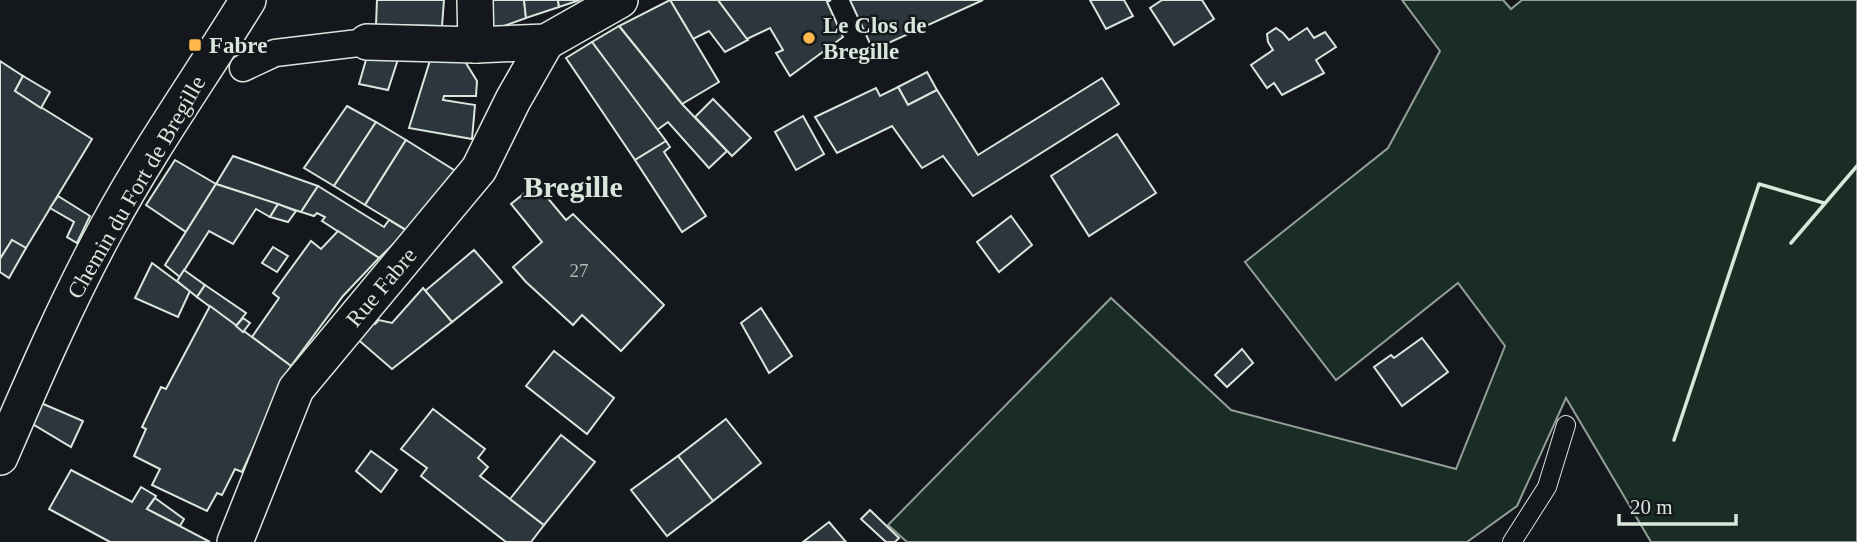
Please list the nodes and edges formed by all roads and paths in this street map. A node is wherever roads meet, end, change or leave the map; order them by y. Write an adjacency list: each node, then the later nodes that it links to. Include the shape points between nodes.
1 (248, 0): 9 (street, Chemin du Fort de Bregille, via 108,225 54,330)
2 (475, 0): 6 (street)
3 (620, 0): 5 (street, Rue Fabre)
4 (367, 42): 6 (street, Rue Fabre); 7 (street, Rue Fabre, via 275,54)
5 (546, 43): 6 (street, Rue Fabre); 10 (street, Rue Fabre, via 479,169 296,389)
6 (476, 45)
7 (243, 68)
8 (1566, 425): 11 (lane, via 1547,486)
9 (0, 457)
10 (234, 542)
11 (1512, 542)

